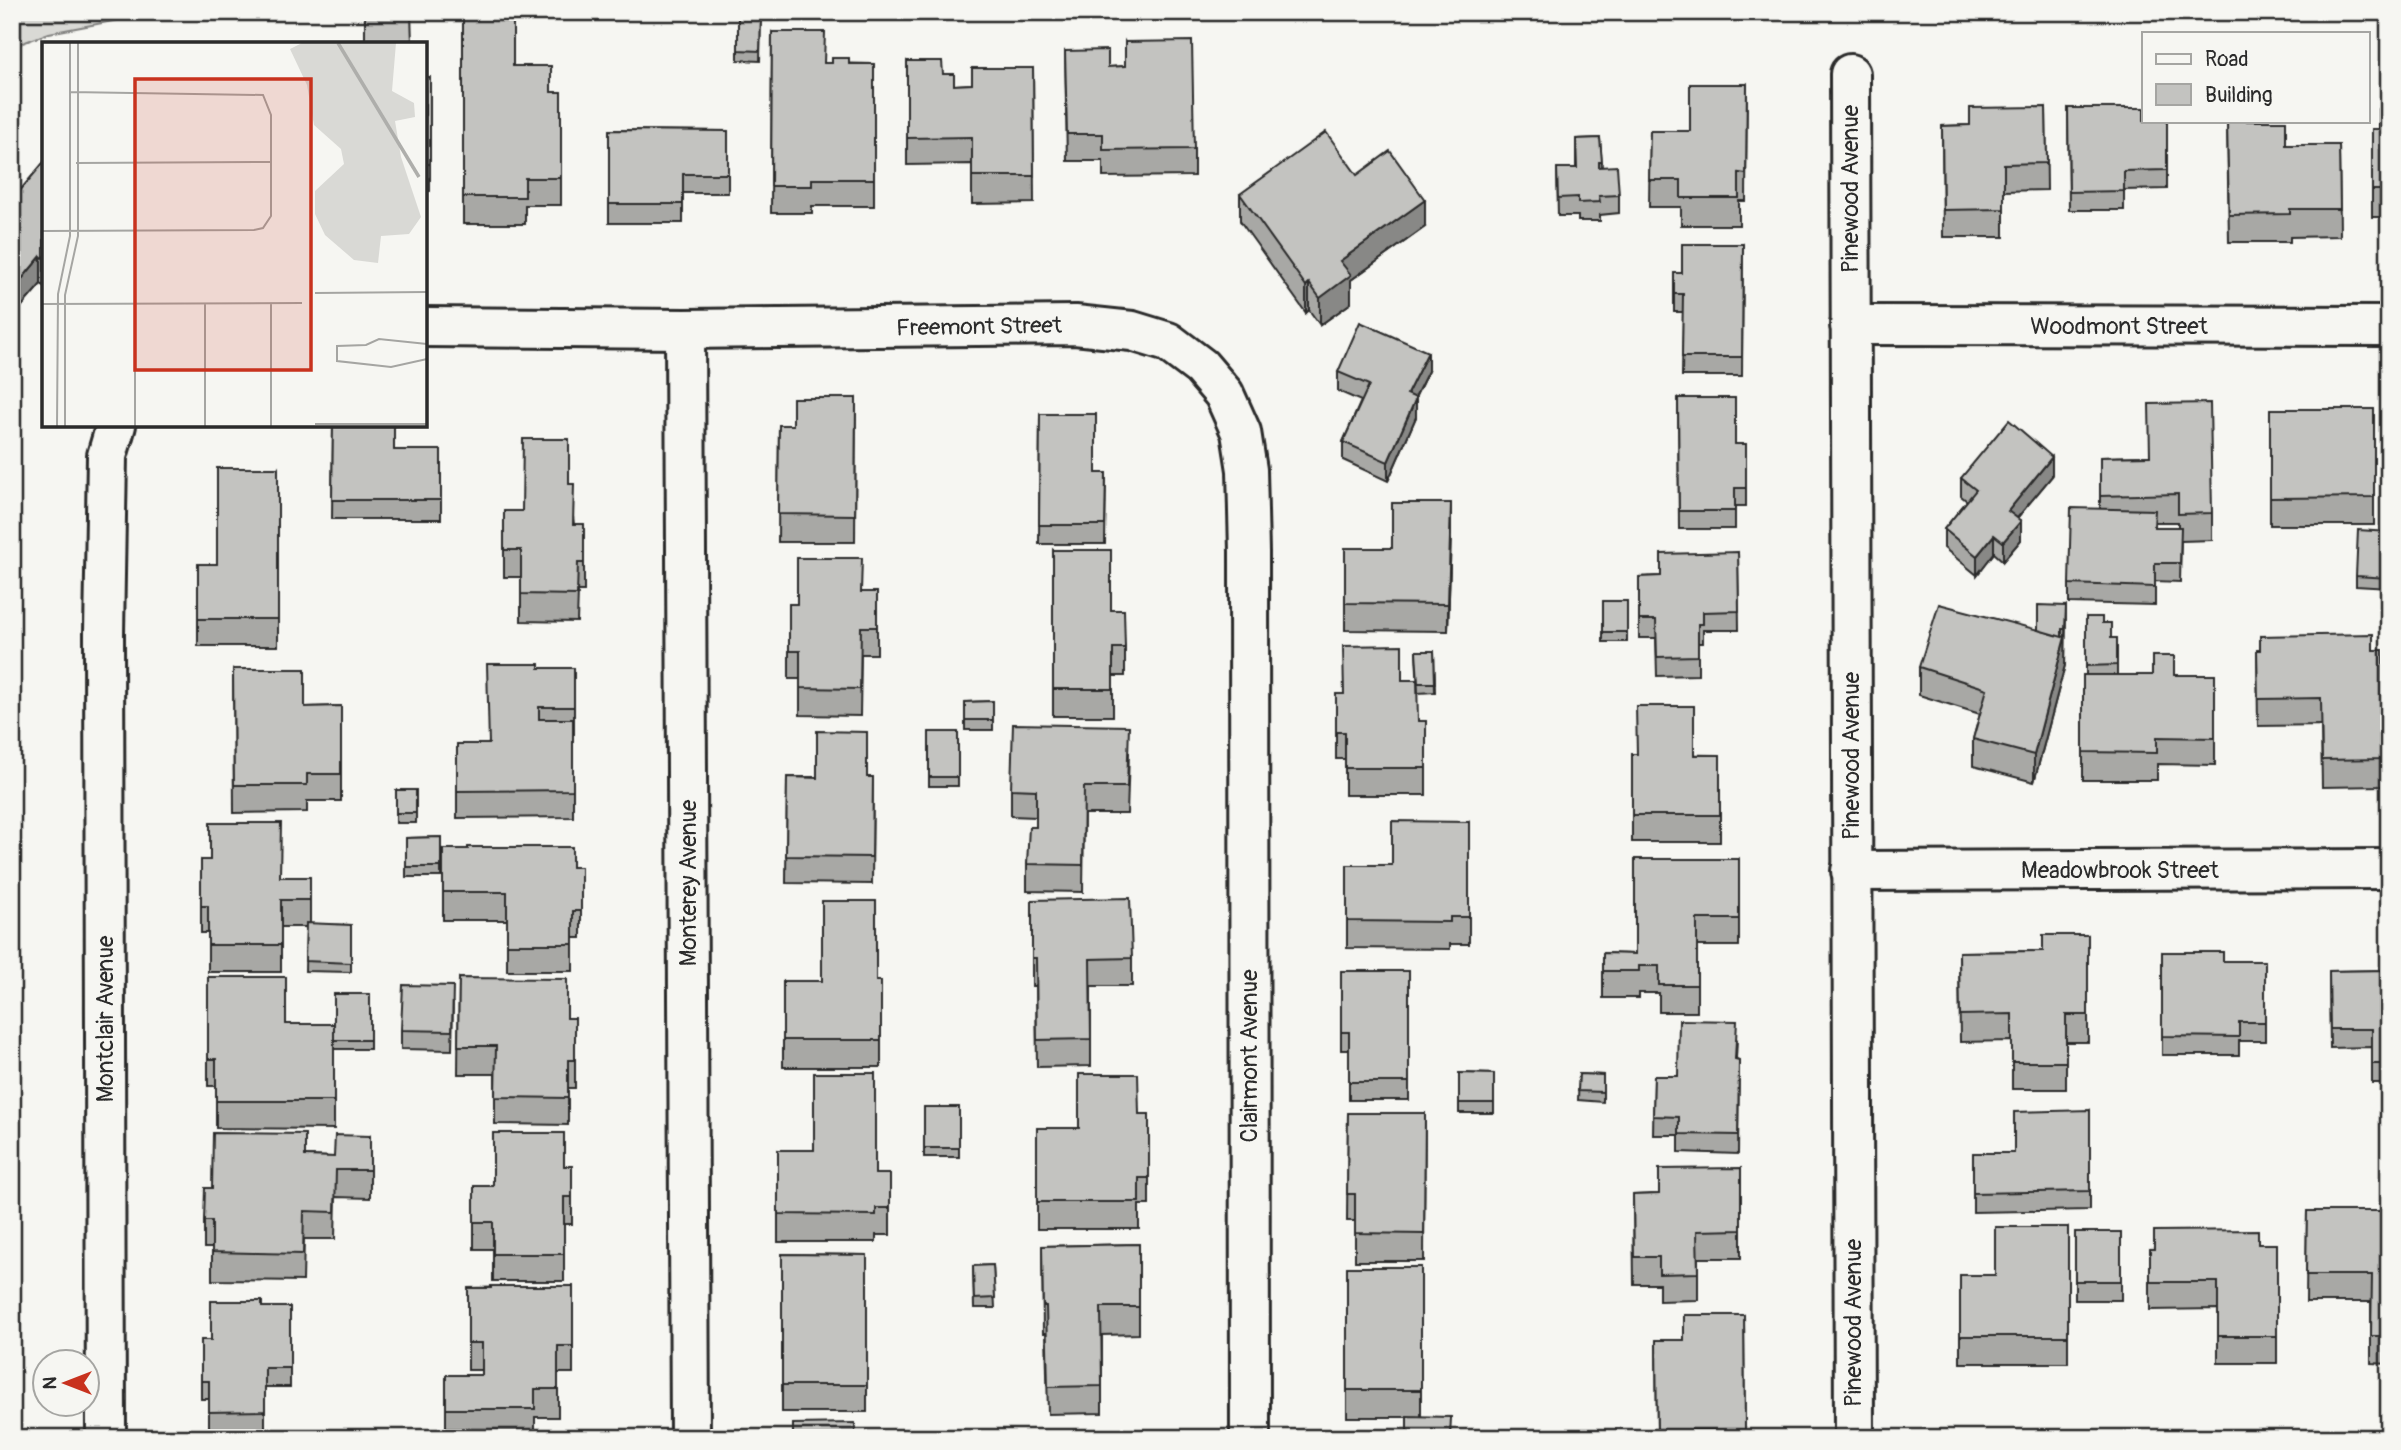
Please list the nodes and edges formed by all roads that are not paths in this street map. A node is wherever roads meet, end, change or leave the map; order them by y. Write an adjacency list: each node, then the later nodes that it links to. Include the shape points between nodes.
1 (1850, 74): 2 (street, Pinewood Avenue)
2 (1850, 325): 3 (street, Woodmont Street); 9 (street, Pinewood Avenue)
3 (2389, 326)
4 (427, 327): 5 (street, Freemont Street)
5 (685, 329): 7 (street, Freemont Street, via 1075,325 1132,331 1168,342 1201,367 1224,394 1241,432 1247,470); 11 (street, Monterey Avenue)
6 (115, 427): 10 (street, Montclair Avenue, via 107,456 104,601)
7 (1249, 675): 12 (street, Clairmont Avenue)
8 (2389, 869): 9 (street, Meadowbrook Street)
9 (1852, 871): 13 (street, Pinewood Avenue)
10 (106, 1438)
11 (690, 1438)
12 (1250, 1438)
13 (1854, 1438)

